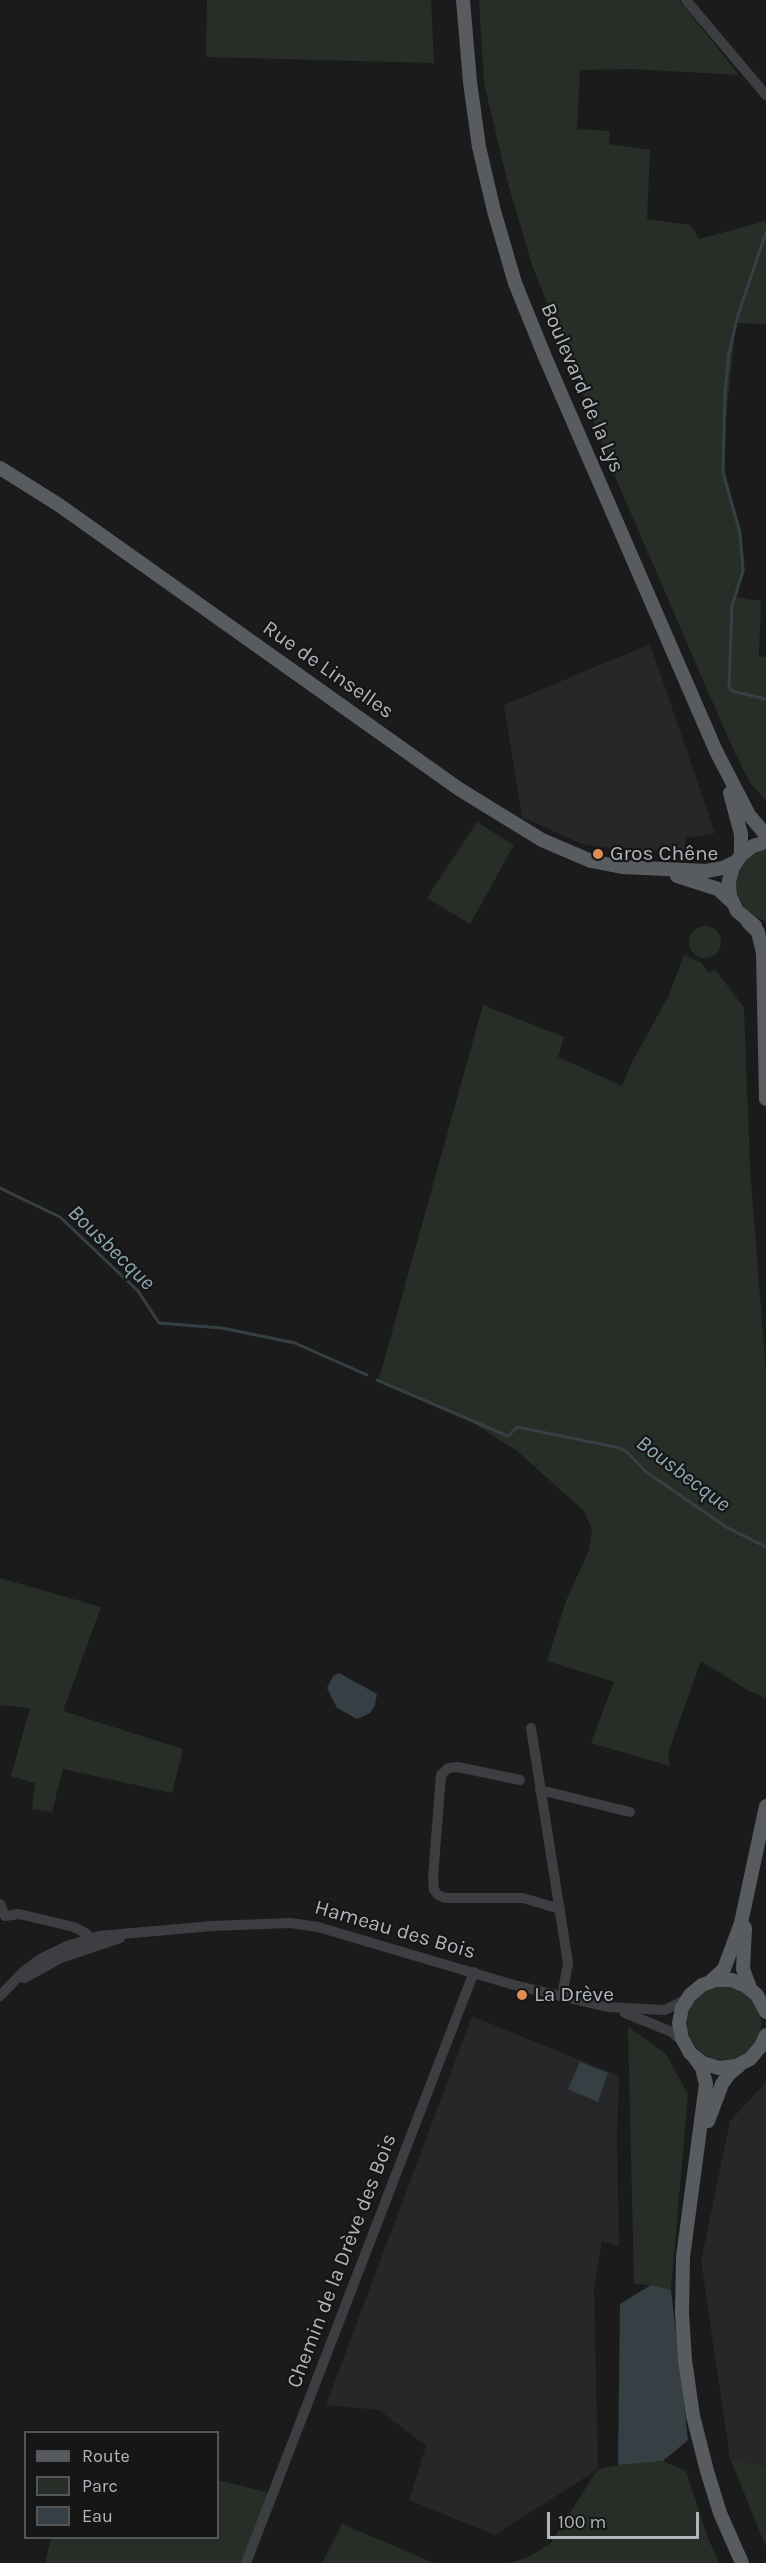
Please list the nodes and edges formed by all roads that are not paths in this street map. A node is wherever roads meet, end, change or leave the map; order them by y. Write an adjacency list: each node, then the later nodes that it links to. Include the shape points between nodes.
1 (464, 0): 5 (main road, Boulevard de la Lys, via 479,147 512,274)
2 (686, 0): 3 (street)
3 (766, 96)
4 (0, 468): 9 (main road, Rue de Linselles, via 59,505 495,813 573,854 608,865)
5 (716, 752): 6 (main road, Boulevard de la Lys, via 749,815); 8 (main road, Boulevard de la Lys, via 739,822 742,844)
6 (766, 836)
7 (766, 842): 8 (main road, Rue de Linselles, via 753,846)
8 (738, 859): 9 (main road, Rue de Linselles, via 712,870); 10 (main road, Boulevard de la Lys, via 729,881)
9 (648, 870): 10 (main road, Rue de Linselles, via 708,885)
10 (732, 901): 11 (main road, Rue de Linselles)
11 (748, 922): 12 (main road); 14 (main road, via 758,932 763,948)
12 (766, 929)
13 (766, 1023): 14 (main road)
14 (765, 1038): 15 (main road)
15 (766, 1100)
16 (531, 1728): 18 (street)
17 (520, 1780): 23 (street, via 458,1767 448,1768 441,1775 434,1890 445,1898 523,1898)
18 (540, 1790): 20 (street); 23 (street)
19 (766, 1806): 21 (main road)
20 (630, 1812)
21 (748, 1896): 27 (main road, via 728,1961 721,1974); 28 (main road, via 742,1961)
22 (0, 1904): 24 (street)
23 (560, 1910): 30 (street, via 568,1967)
24 (3, 1919): 25 (street, via 19,1914 74,1927 84,1931)
25 (90, 1943): 26 (street, Hameau des Bois, via 132,1933 300,1924); 29 (street, Hameau des Bois)
26 (474, 1972): 30 (street, Hameau des Bois); 39 (street, Chemin de la Drève des Bois)
27 (711, 1981): 28 (main road, via 732,1980); 31 (main road)
28 (750, 1988): 32 (main road)
29 (3, 1993)
30 (562, 1997): 33 (street, Hameau des Bois)
31 (687, 1999): 33 (street, Hameau des Bois, via 665,2010); 35 (main road, via 680,2018)
32 (764, 2005)
33 (607, 2007): 35 (street, Hameau des Bois, via 664,2028)
34 (764, 2041): 37 (main road, via 755,2055)
35 (684, 2043): 36 (main road)
36 (694, 2057): 37 (main road, via 719,2068); 38 (main road, via 702,2068 706,2085)
37 (741, 2064): 38 (main road, via 719,2090)
38 (696, 2166): 40 (main road, via 683,2257 686,2372 709,2481)
39 (246, 2563)
40 (742, 2563)

